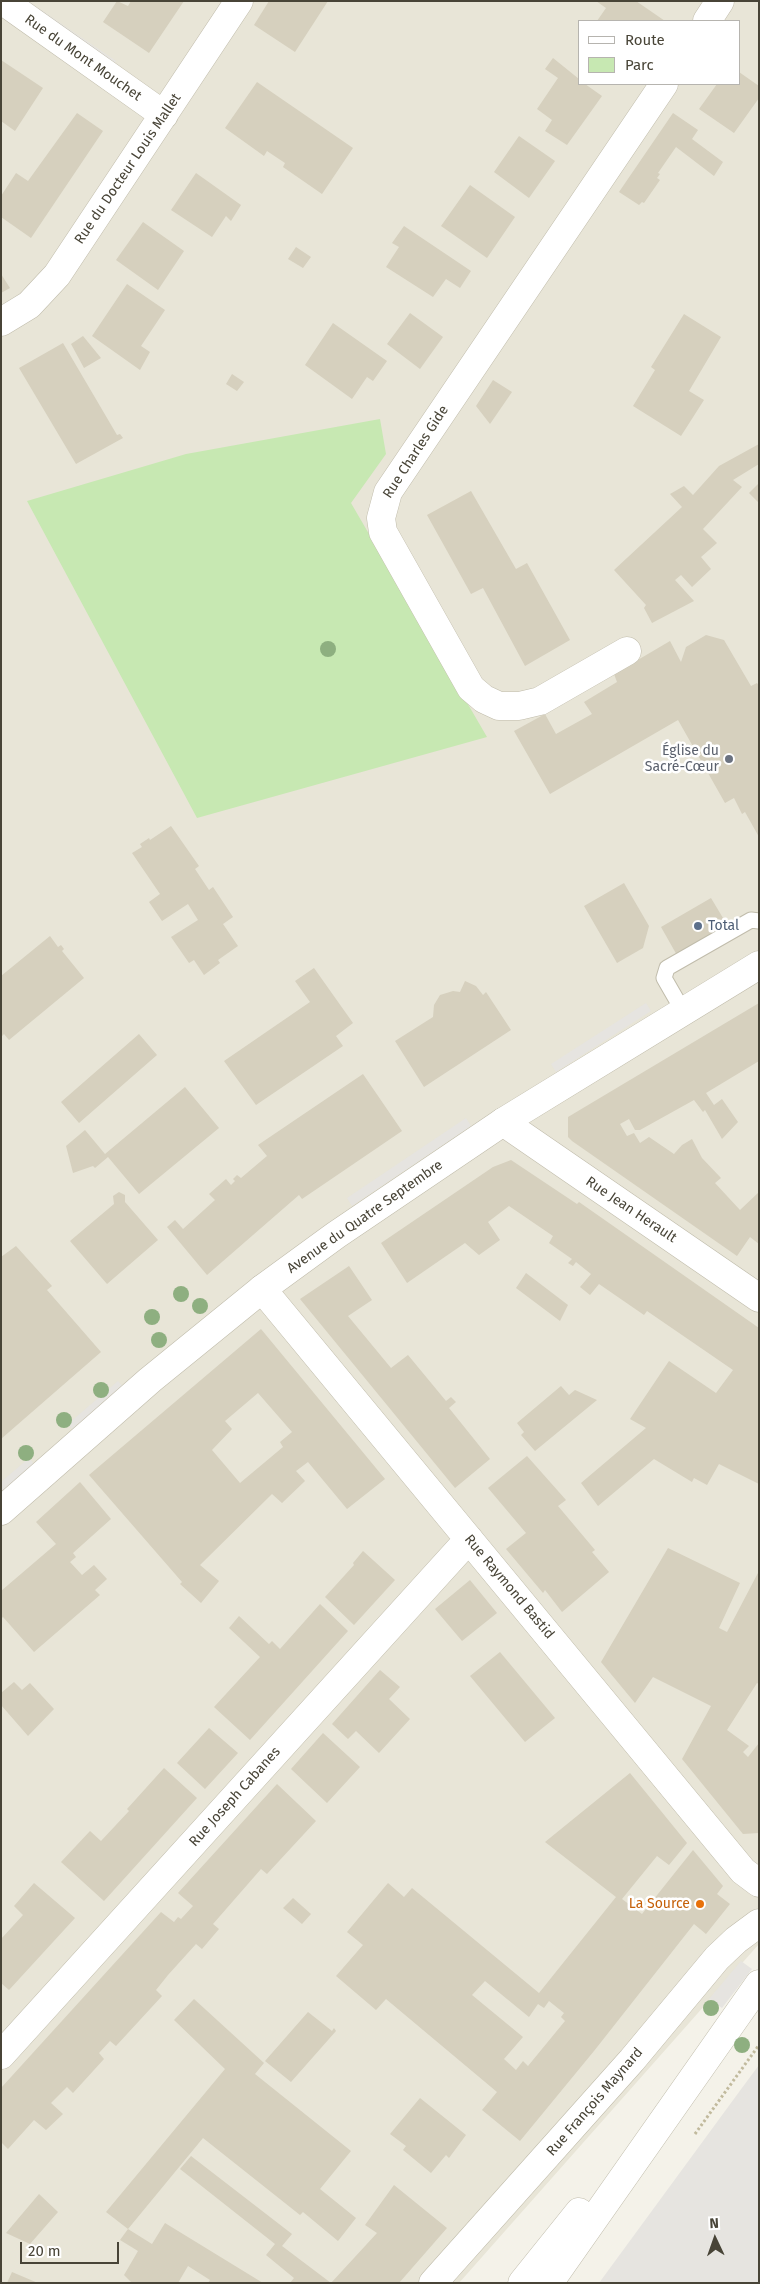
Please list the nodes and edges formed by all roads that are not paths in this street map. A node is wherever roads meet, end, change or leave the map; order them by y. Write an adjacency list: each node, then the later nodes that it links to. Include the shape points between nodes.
1 (2, 1): 6 (street, Rue du Mont Mouchet)
2 (239, 1): 6 (street, Rue du Docteur Louis Mallet)
3 (720, 1): 4 (street)
4 (708, 20)
5 (663, 85): 8 (street, Rue Charles Gide, via 388,492 381,518 383,532 471,688 484,699 500,706 540,701)
6 (164, 115): 7 (street, Rue du Docteur Louis Mallet, via 57,275 29,306)
7 (1, 322)
8 (627, 651)
9 (759, 921): 11 (lane, via 751,920 667,968 664,978)
10 (759, 965): 11 (street, Avenue du Quatre Septembre)
11 (683, 1011): 12 (street, Avenue du Quatre Septembre)
12 (503, 1122): 13 (street, Avenue du Quatre Septembre); 14 (street, Rue Jean Herault)
13 (262, 1289): 15 (street, Avenue du Quatre Septembre, via 150,1380); 16 (street, Rue Raymond Bastid)
14 (759, 1298)
15 (1, 1511)
16 (469, 1539): 17 (street, Rue Raymond Bastid, via 744,1871); 20 (street, Rue Joseph Cabanes)
17 (759, 1883)
18 (759, 1924): 22 (street, Rue François Maynard, via 716,1958 632,2060)
19 (759, 1984): 21 (street)
20 (1, 2055)
21 (702, 2062): 23 (street); 24 (street)
22 (433, 2283)
23 (522, 2283)
24 (549, 2283)

